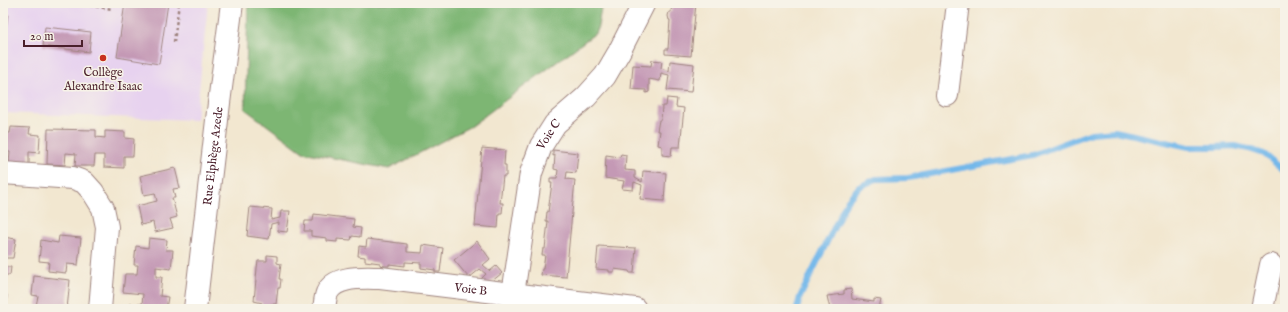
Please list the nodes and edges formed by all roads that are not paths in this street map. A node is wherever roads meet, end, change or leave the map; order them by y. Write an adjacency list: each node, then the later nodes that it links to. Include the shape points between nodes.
1 (232, 3): 9 (street, Rue Elphège Azede)
2 (644, 3): 7 (street, Voie C, via 605,76 555,124 541,146 530,173)
3 (958, 3): 4 (street)
4 (947, 95)
5 (3, 173): 8 (street, via 72,178 84,182 93,192 103,208 106,227)
6 (1271, 264): 12 (street)
7 (513, 294): 10 (street, Voie B, via 380,278 351,278 334,284 328,292); 11 (street, Voie B)
8 (100, 309)
9 (195, 309)
10 (324, 309)
11 (635, 309)
12 (1262, 309)

